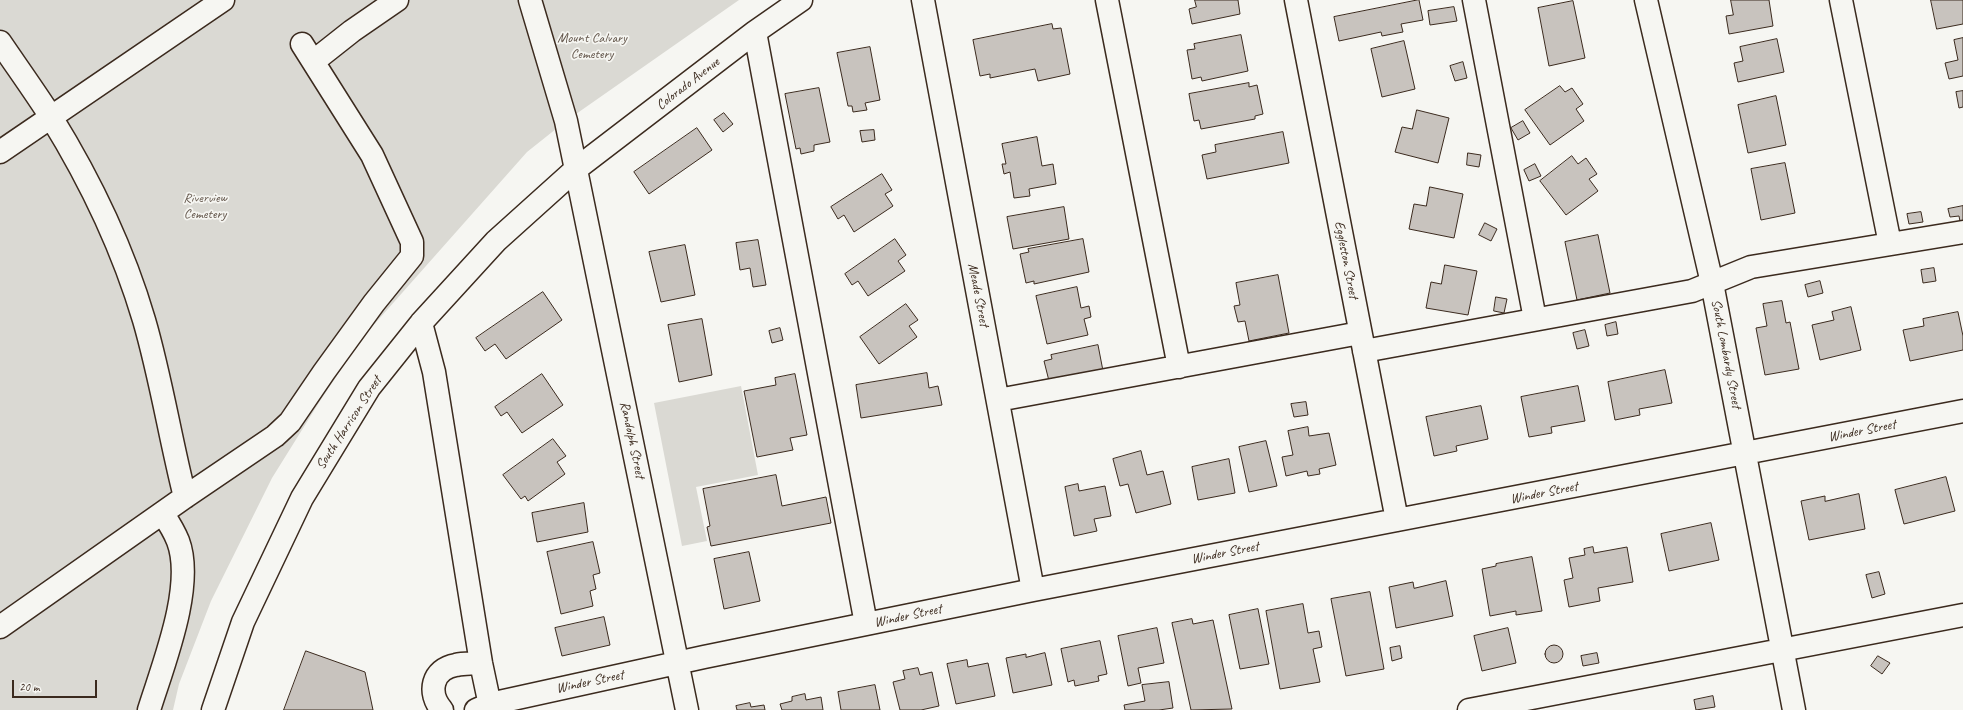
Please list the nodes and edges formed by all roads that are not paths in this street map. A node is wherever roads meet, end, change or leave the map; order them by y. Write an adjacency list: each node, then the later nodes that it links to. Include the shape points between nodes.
1 (223, 0): 13 (street)
2 (398, 0): 26 (street, via 352,31 308,53 372,155 412,242 412,256 370,309 290,422 261,447)
3 (530, 0): 15 (street, Randolph Street, via 566,120)
4 (801, 0): 11 (street, Colorado Avenue)
5 (923, 0): 23 (street, Meade Street)
6 (1107, 0): 22 (street)
7 (1296, 0): 21 (street, Eggleston Street)
8 (1474, 0): 19 (street)
9 (1646, 0): 18 (street, South Lombardy Street)
10 (1841, 0): 17 (street)
11 (755, 32): 15 (street, Colorado Avenue); 31 (street)
12 (0, 42): 13 (street)
13 (51, 117): 14 (street); 26 (street, via 97,201 128,277 147,334)
14 (0, 152)
15 (576, 169): 20 (street, South Harrison Street, via 496,241); 34 (street, Randolph Street)
16 (1963, 232): 17 (street)
17 (1890, 244): 18 (street, via 1751,267)
18 (1712, 283): 19 (street, via 1692,291); 25 (street, South Lombardy Street)
19 (1535, 319): 21 (street)
20 (421, 323): 35 (street, via 434,372); 38 (street, South Harrison Street, via 369,388 302,498 243,622)
21 (1362, 342): 22 (street); 28 (street, Eggleston Street)
22 (1179, 367): 23 (street)
23 (998, 400): 29 (street, Meade Street)
24 (1963, 411): 25 (street, Winder Street)
25 (1745, 454): 28 (street, Winder Street); 33 (street, South Lombardy Street)
26 (185, 497): 27 (street)
27 (163, 514): 32 (street); 37 (street, via 178,542 182,557 181,587 175,624)
28 (1397, 520): 29 (street, Winder Street)
29 (1033, 590): 31 (street, Winder Street)
30 (1963, 615): 33 (street)
31 (866, 624): 34 (street, Winder Street)
32 (0, 627)
33 (1783, 650): 41 (street); 42 (street, South Lombardy Street)
34 (677, 663): 36 (street, Winder Street); 40 (street, Randolph Street)
35 (481, 664): 36 (street); 39 (street, via 454,665 438,675 432,693 435,703)
36 (485, 708)
37 (149, 710)
38 (213, 710)
39 (442, 710)
40 (687, 710)
41 (1468, 710)
42 (1794, 710)

